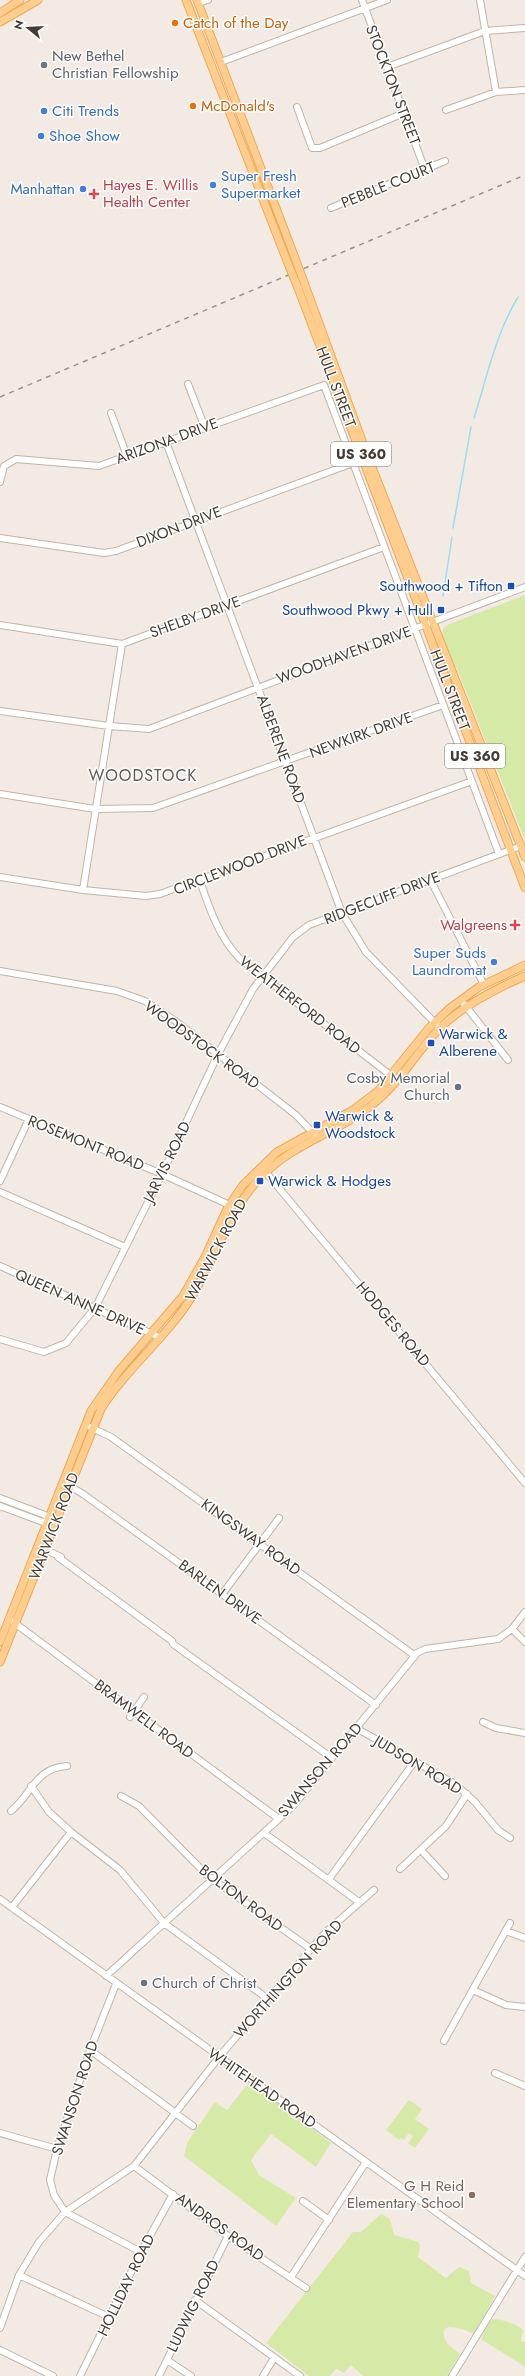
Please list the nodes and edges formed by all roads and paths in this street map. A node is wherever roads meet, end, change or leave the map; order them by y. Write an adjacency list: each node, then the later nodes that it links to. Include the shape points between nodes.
1 (20, 0): 10 (main road)
2 (38, 0): 11 (main road)
3 (186, 0): 14 (main road, HULL STREET / US 360)
4 (208, 0): 8 (street)
5 (362, 0): 9 (street, STOCKTON STREET)
6 (387, 0): 9 (street)
7 (480, 0): 13 (street)
8 (198, 1): 15 (main road, HULL STREET / US 360)
9 (365, 8): 15 (street); 16 (street, STOCKTON STREET)
10 (0, 13)
11 (0, 22)
12 (525, 28): 13 (street)
13 (485, 31): 16 (street); 20 (street)
14 (206, 53): 15 (main road); 17 (main road, HULL STREET / US 360)
15 (221, 62): 18 (main road, HULL STREET / US 360)
16 (387, 67): 23 (street, STOCKTON STREET)
17 (214, 74): 18 (main road); 41 (main road, HULL STREET / US 360, bridge)
18 (228, 82): 39 (main road, HULL STREET / US 360, bridge, via 368,457)
19 (525, 90): 20 (street)
20 (496, 92): 22 (street)
21 (297, 107): 23 (street, via 312,148 320,148)
22 (446, 110)
23 (404, 113): 25 (street, STOCKTON STREET)
24 (445, 161): 25 (street, PEBBLE COURT)
25 (425, 170): 26 (street, PEBBLE COURT)
26 (331, 208)
27 (188, 384): 29 (street)
28 (111, 413): 31 (street)
29 (205, 428): 30 (street, ARIZONA DRIVE); 32 (street, ARIZONA DRIVE, via 324,385)
30 (166, 442): 31 (street, ARIZONA DRIVE); 34 (street, ALBERENE ROAD)
31 (128, 456): 33 (street, ARIZONA DRIVE, via 99,466 16,459 7,463 2,470)
32 (353, 463): 34 (street, DIXON DRIVE); 36 (street)
33 (0, 482)
34 (195, 521): 35 (street, DIXON DRIVE, via 111,552); 38 (street, ALBERENE ROAD)
35 (0, 538)
36 (384, 547): 38 (street, SHELBY DRIVE); 42 (street)
37 (525, 587): 39 (street, WOODHAVEN DRIVE)
38 (226, 606): 43 (street, SHELBY DRIVE); 44 (street, ALBERENE ROAD)
39 (433, 622): 41 (street, WOODHAVEN DRIVE); 53 (main road, HULL STREET / US 360)
40 (0, 625): 43 (street, SHELBY DRIVE)
41 (425, 625): 42 (street, WOODHAVEN DRIVE); 54 (main road, HULL STREET / US 360)
42 (415, 629): 44 (street, WOODHAVEN DRIVE); 45 (street)
43 (122, 644): 47 (street)
44 (259, 687): 47 (street, WOODHAVEN DRIVE, via 150,729); 48 (street, ALBERENE ROAD)
45 (443, 705): 48 (street, NEWKIRK DRIVE); 49 (street)
46 (0, 711): 47 (street, WOODHAVEN DRIVE)
47 (109, 726): 51 (street)
48 (286, 763): 51 (street, NEWKIRK DRIVE, via 153,808); 52 (street, ALBERENE ROAD)
49 (472, 781): 52 (street, CIRCLEWOOD DRIVE); 55 (street)
50 (0, 794): 51 (street, NEWKIRK DRIVE)
51 (95, 809): 61 (street)
52 (313, 837): 59 (street, CIRCLEWOOD DRIVE); 62 (street, ALBERENE ROAD)
53 (521, 846): 54 (street, RIDGECLIFF DRIVE); 56 (main road, US 360)
54 (511, 850): 55 (street, RIDGECLIFF DRIVE); 60 (main road, HULL STREET / US 360)
55 (499, 854): 58 (street, RIDGECLIFF DRIVE)
56 (525, 857)
57 (0, 877): 61 (street, CIRCLEWOOD DRIVE)
58 (430, 879): 62 (street, RIDGECLIFF DRIVE); 67 (street)
59 (200, 881): 61 (street, CIRCLEWOOD DRIVE, via 146,896); 66 (street, WEATHERFORD ROAD, via 223,939 240,959)
60 (525, 888)
61 (83, 890)
62 (342, 913): 66 (street, RIDGECLIFF DRIVE, via 309,925 292,937); 70 (street, ALBERENE ROAD, via 366,952)
63 (525, 965): 67 (main road, WARWICK ROAD)
64 (0, 971): 71 (street, WOODSTOCK ROAD, via 128,994 145,1001 174,1020)
65 (525, 976): 69 (main road, WARWICK ROAD)
66 (262, 978): 71 (street, JARVIS ROAD, via 253,989); 73 (street, WEATHERFORD ROAD, via 388,1073)
67 (484, 984): 68 (main road, WARWICK ROAD)
68 (461, 1000): 69 (street); 70 (main road, WARWICK ROAD)
69 (467, 1008): 70 (main road, WARWICK ROAD); 72 (street)
70 (438, 1025): 73 (main road, WARWICK ROAD); 77 (main road, WARWICK ROAD, via 377,1102 358,1116)
71 (218, 1054): 76 (street, WOODSTOCK ROAD, via 296,1116); 79 (street, JARVIS ROAD)
72 (508, 1060)
73 (390, 1078): 76 (main road, WARWICK ROAD, via 353,1110)
74 (0, 1107): 75 (street, ROSEMONT ROAD)
75 (28, 1119): 79 (street, ROSEMONT ROAD); 80 (street)
76 (312, 1132): 77 (street, WOODSTOCK ROAD); 78 (main road, WARWICK ROAD, via 277,1152)
77 (317, 1138): 78 (main road, WARWICK ROAD)
78 (264, 1169): 82 (main road, WARWICK ROAD, via 243,1185); 90 (street, HODGES ROAD)
79 (162, 1174): 82 (street, ROSEMONT ROAD); 83 (street, JARVIS ROAD)
80 (0, 1181)
81 (0, 1192): 83 (street)
82 (233, 1207): 86 (main road, WARWICK ROAD, via 192,1282); 87 (main road, WARWICK ROAD, via 199,1286)
83 (125, 1247): 85 (street, JARVIS ROAD)
84 (0, 1266): 85 (street, QUEEN ANNE DRIVE)
85 (95, 1308): 86 (street, QUEEN ANNE DRIVE); 88 (street, JARVIS ROAD, via 66,1343 44,1352)
86 (152, 1334): 87 (street, QUEEN ANNE DRIVE); 89 (main road, WARWICK ROAD, via 108,1385)
87 (159, 1337): 89 (main road, WARWICK ROAD, via 109,1396)
88 (0, 1339)
89 (88, 1427): 91 (main road, WARWICK ROAD); 96 (street, KINGSWAY ROAD, via 111,1437)
90 (525, 1483)
91 (66, 1484): 95 (main road, WARWICK ROAD); 98 (street, BARLEN DRIVE)
92 (0, 1498): 95 (street, via 45,1515)
93 (0, 1506): 95 (street, via 43,1522)
94 (279, 1518): 96 (street)
95 (52, 1522): 97 (main road, WARWICK ROAD)
96 (260, 1544): 98 (street); 105 (street, KINGSWAY ROAD)
97 (42, 1548): 100 (main road, WARWICK ROAD); 101 (main road, WARWICK ROAD); 113 (street, via 172,1641 180,1644)
98 (223, 1593): 108 (street, BARLEN DRIVE)
99 (525, 1612): 102 (street)
100 (9, 1619): 101 (street, BRAMWELL ROAD); 103 (main road, WARWICK ROAD)
101 (16, 1623): 106 (main road, WARWICK ROAD); 109 (street, BRAMWELL ROAD)
102 (512, 1629): 104 (street); 105 (street, via 498,1639 425,1649)
103 (0, 1642)
104 (525, 1642)
105 (414, 1655): 108 (street, SWANSON ROAD)
106 (0, 1662)
107 (144, 1697): 109 (street)
108 (376, 1705): 111 (street, SWANSON ROAD)
109 (132, 1714): 120 (street, BRAMWELL ROAD)
110 (483, 1722): 112 (street, via 496,1728)
111 (356, 1728): 113 (street, SWANSON ROAD); 114 (street, JUDSON ROAD)
112 (525, 1733)
113 (332, 1758): 120 (street, SWANSON ROAD, via 294,1806)
114 (415, 1761): 117 (street, JUDSON ROAD); 128 (street)
115 (67, 1766): 116 (street, via 49,1769)
116 (31, 1786): 119 (street); 121 (street, via 49,1812)
117 (467, 1794): 123 (street, JUDSON ROAD, via 498,1830); 124 (street, via 446,1826)
118 (121, 1796): 127 (street, BOLTON ROAD, via 139,1806)
119 (11, 1811)
120 (279, 1819): 122 (street, SWANSON ROAD)
121 (71, 1832): 132 (street); 133 (street, via 120,1870)
122 (264, 1833): 127 (street, SWANSON ROAD); 128 (street)
123 (510, 1838)
124 (421, 1850): 125 (street); 126 (street)
125 (400, 1869)
126 (445, 1876)
127 (213, 1879): 133 (street, SWANSON ROAD); 137 (street, BOLTON ROAD)
128 (329, 1879): 131 (street)
129 (374, 1890): 131 (street, WORTHINGTON ROAD)
130 (0, 1899): 132 (street, WHITEHEAD ROAD)
131 (359, 1902): 137 (street, WORTHINGTON ROAD)
132 (12, 1907): 138 (street, WHITEHEAD ROAD)
133 (164, 1923): 138 (street, SWANSON ROAD); 141 (street)
134 (510, 1923): 135 (street)
135 (506, 1930): 136 (street); 140 (street)
136 (525, 1938)
137 (311, 1949): 141 (street, WORTHINGTON ROAD)
138 (106, 1976): 139 (street, WHITEHEAD ROAD)
139 (116, 1984): 144 (street, SWANSON ROAD); 145 (street, WHITEHEAD ROAD)
140 (473, 1990): 142 (street, via 506,2005); 143 (street)
141 (268, 1999): 145 (street, WORTHINGTON ROAD)
142 (525, 2007)
143 (444, 2041)
144 (90, 2050): 148 (street); 151 (street, SWANSON ROAD)
145 (219, 2057): 148 (street, WORTHINGTON ROAD); 152 (street, WHITEHEAD ROAD)
146 (495, 2073): 147 (street)
147 (525, 2086)
148 (177, 2112): 149 (street); 153 (street, WORTHINGTON ROAD)
149 (193, 2126)
150 (0, 2133): 151 (street)
151 (56, 2149): 156 (street, SWANSON ROAD, via 50,2180 54,2195)
152 (366, 2162): 157 (street); 161 (street, WHITEHEAD ROAD)
153 (134, 2166): 154 (street, ANDROS ROAD); 156 (street, WORTHINGTON ROAD)
154 (173, 2194): 158 (street, ANDROS ROAD); 159 (street, HOLLIDAY ROAD)
155 (303, 2201): 157 (street)
156 (65, 2212): 159 (street); 162 (street, WORTHINGTON ROAD, via 40,2242)
157 (329, 2220): 164 (street)
158 (228, 2236): 164 (street, ANDROS ROAD); 166 (street, LUDWIG ROAD)
159 (141, 2252): 167 (street, HOLLIDAY ROAD)
160 (525, 2257): 161 (street)
161 (517, 2270): 163 (street, WHITEHEAD ROAD); 178 (street)
162 (19, 2275): 167 (street); 168 (street, WORTHINGTON ROAD)
163 (525, 2276)
164 (291, 2277): 165 (street, ANDROS ROAD)
165 (306, 2288)
166 (195, 2300): 170 (street); 171 (street, LUDWIG ROAD)
167 (111, 2318): 173 (street, HOLLIDAY ROAD)
168 (0, 2328)
169 (0, 2350): 172 (street)
170 (274, 2358): 176 (street); 177 (street)
171 (167, 2360): 174 (street, LUDWIG ROAD); 175 (street)
172 (53, 2376)
173 (80, 2376)
174 (159, 2376)
175 (191, 2376)
176 (263, 2376)
177 (300, 2376)
178 (452, 2376)

